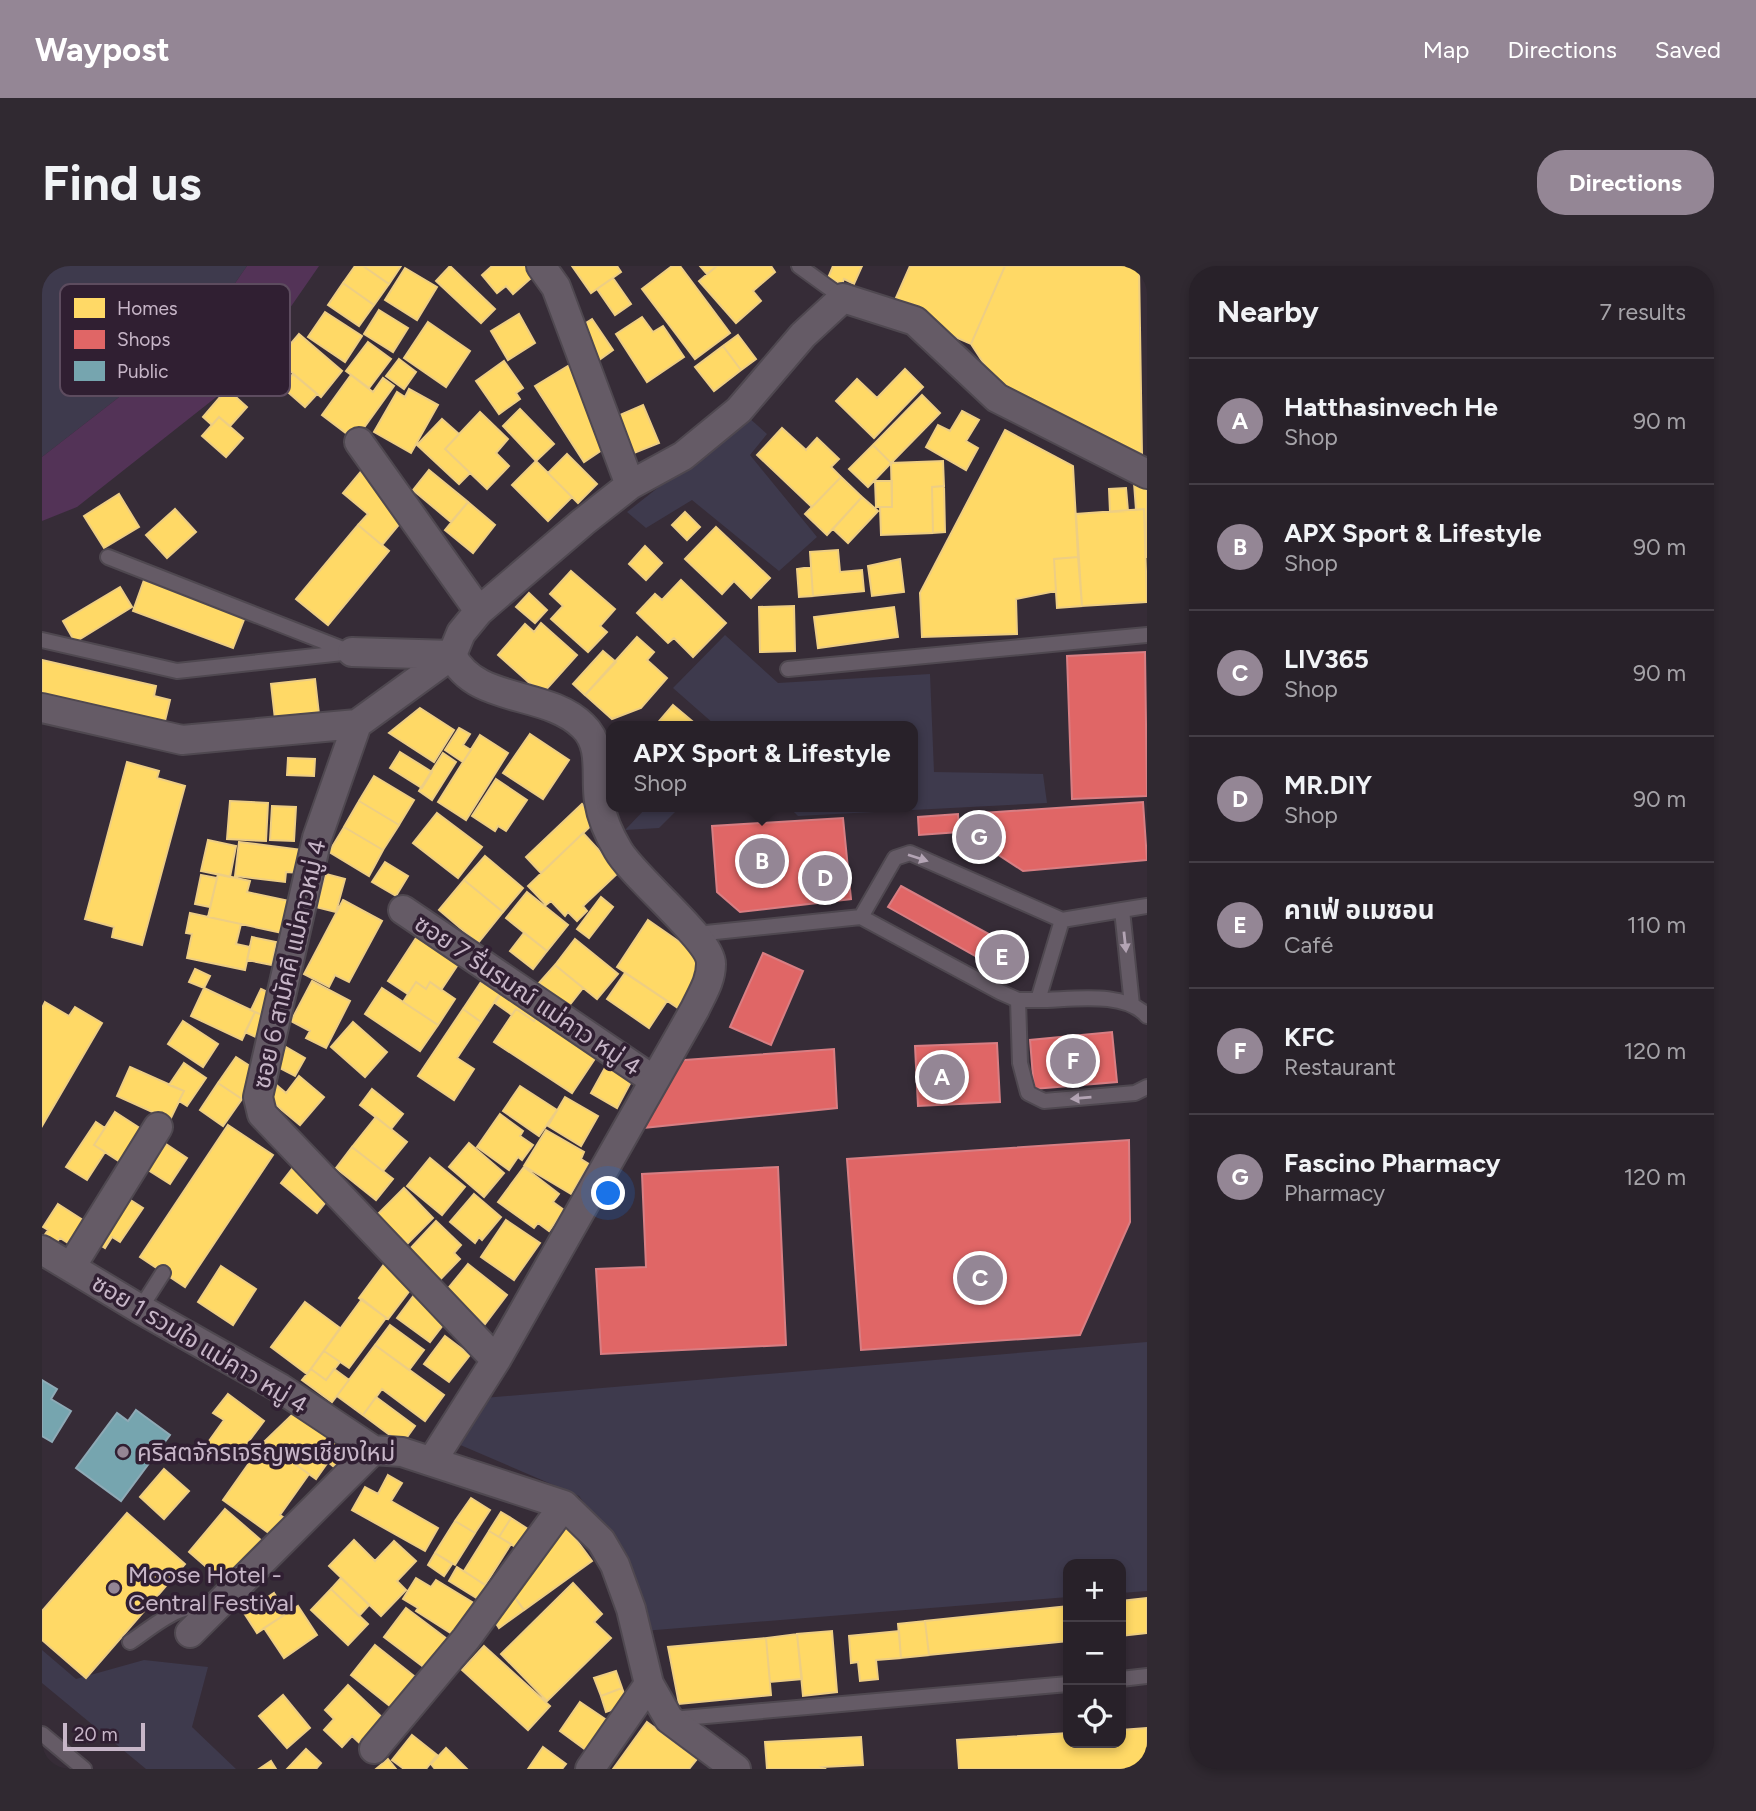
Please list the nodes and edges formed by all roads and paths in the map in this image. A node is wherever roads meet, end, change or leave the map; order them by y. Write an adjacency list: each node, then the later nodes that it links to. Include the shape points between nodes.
1 (541, 266): 6 (street, via 556,287)
2 (799, 266): 3 (lane)
3 (844, 298): 5 (street, via 915,321 998,398); 6 (street, via 803,335 739,410 683,456)
4 (359, 442): 8 (street)
5 (1147, 474)
6 (630, 485): 8 (street)
7 (108, 557): 11 (lane)
8 (478, 611): 12 (street)
9 (1147, 635): 13 (lane)
10 (42, 640): 11 (lane, via 177,671)
11 (352, 652): 12 (street)
12 (452, 655): 15 (street); 21 (street, via 459,671 473,681 551,707 582,724 596,742 599,801 607,832 626,864)
13 (788, 669)
14 (42, 708): 15 (street, via 182,740)
15 (357, 724): 33 (street, ซอย 6 สามัคคี แม่คาวหมู่ 4, via 317,838 258,1097 262,1114)
16 (1147, 906): 18 (lane)
17 (403, 910): 26 (street, ซอย 7 รื่นรมณ์ แม่คาว หมู่ 4)
18 (1122, 910): 20 (lane); 24 (lane, one-way to 24)
19 (861, 917): 20 (lane, one-way to 20, via 895,858 910,853); 21 (lane); 22 (lane)
20 (1062, 920): 23 (lane)
21 (696, 934): 26 (street, via 711,961 708,984)
22 (1018, 1000): 23 (lane); 27 (lane, one-way to 22, via 1135,1093 1044,1101 1028,1093 1020,1063)
23 (1038, 1000): 24 (lane)
24 (1132, 1005): 25 (lane)
25 (1147, 1016)
26 (652, 1079): 33 (street)
27 (1147, 1087)
28 (158, 1127): 30 (street)
29 (42, 1250): 30 (street, ซอย 1 รวมใจ แม่คาว หมู่ 4)
30 (71, 1267): 32 (street, ซอย 1 รวมใจ แม่คาว หมู่ 4)
31 (163, 1273): 32 (lane)
32 (139, 1309): 34 (street, ซอย 1 รวมใจ แม่คาว หมู่ 4, via 281,1388)
33 (496, 1360): 35 (street)
34 (373, 1450): 35 (street, ซอย 1 รวมใจ แม่คาว หมู่ 4); 37 (street)
35 (432, 1461): 36 (street, ซอย 1 รวมใจ แม่คาว หมู่ 4)
36 (564, 1505): 43 (street, ซอย 1 รวมใจ แม่คาว หมู่ 4, via 601,1541 615,1565); 46 (street, via 466,1639)
37 (211, 1612): 38 (street); 39 (lane, via 201,1605 188,1606)
38 (190, 1633)
39 (130, 1642)
40 (1147, 1676): 41 (lane)
41 (1126, 1678)
42 (1063, 1684): 44 (lane)
43 (649, 1685): 44 (street, ซอย 1 รวมใจ แม่คาว หมู่ 4); 48 (street)
44 (669, 1719): 49 (street, ซอย 1 รวมใจ แม่คาว หมู่ 4)
45 (42, 1734): 47 (lane)
46 (374, 1749)
47 (83, 1769)
48 (590, 1769)
49 (736, 1769)

